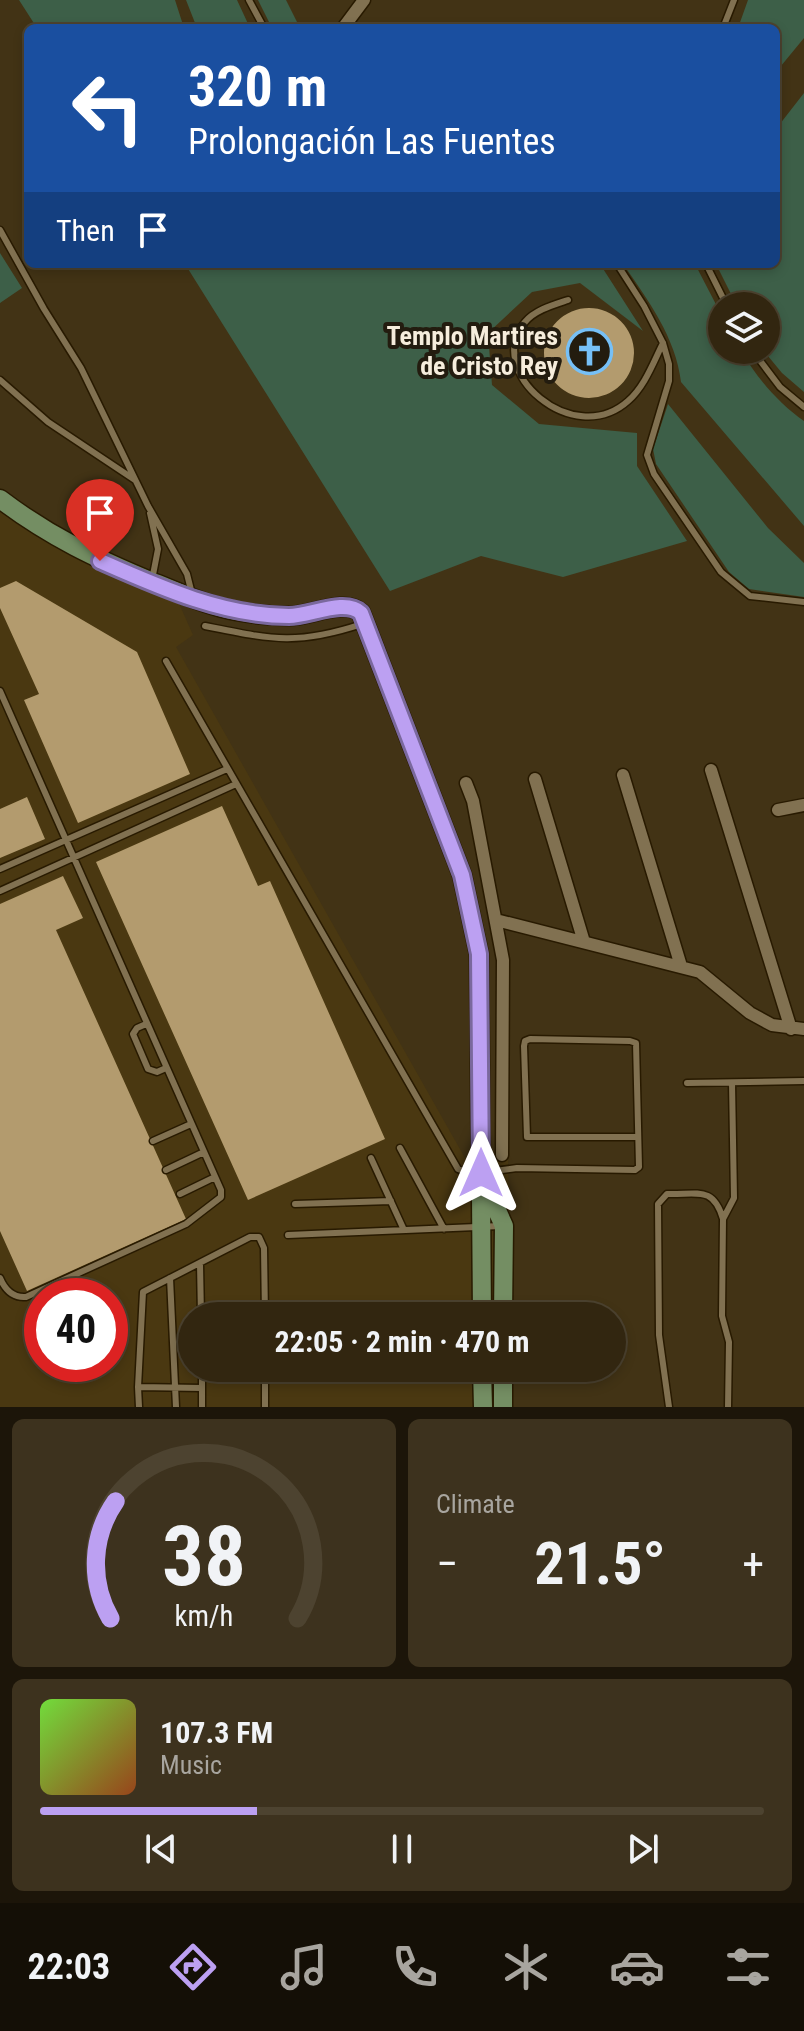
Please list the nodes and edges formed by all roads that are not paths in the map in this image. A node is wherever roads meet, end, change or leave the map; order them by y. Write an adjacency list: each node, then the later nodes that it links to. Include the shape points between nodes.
1 (249, 0): 4 (lane)
2 (364, 0): 5 (street)
3 (734, 0): 6 (lane)
4 (262, 24)
5 (346, 24)
6 (725, 24)
7 (0, 230): 16 (lane, via 81,368)
8 (620, 268): 12 (lane)
9 (708, 268): 10 (lane)
10 (720, 292)
11 (568, 300): 12 (lane, via 524,322 515,341 517,368 532,393 556,410 585,417 627,402 643,384)
12 (663, 343): 21 (lane, via 669,381 647,455 654,474 721,572 750,596)
13 (763, 364): 15 (lane)
14 (0, 380): 16 (lane, via 48,422)
15 (804, 407)
16 (135, 480): 18 (lane)
17 (0, 499): 19 (street, via 61,541)
18 (148, 506): 19 (lane, via 158,549); 20 (lane, via 173,545)
19 (151, 581): 20 (street)
20 (194, 598): 22 (street, via 236,611 291,616 355,608)
21 (804, 602)
22 (366, 623): 23 (lane, via 299,640); 55 (street, via 471,910 479,954)
23 (205, 626)
24 (166, 661): 26 (lane)
25 (0, 691): 34 (lane)
26 (227, 769): 31 (lane); 34 (lane)
27 (711, 770): 42 (street)
28 (623, 775): 40 (street)
29 (535, 779): 39 (street)
30 (466, 783): 38 (street)
31 (236, 784): 35 (lane); 55 (lane, via 458,1169)
32 (804, 805): 33 (street)
33 (778, 810)
34 (65, 841): 35 (lane); 36 (lane)
35 (73, 858): 37 (lane); 41 (lane)
36 (0, 869)
37 (0, 891)
38 (496, 920): 39 (street); 52 (street, via 503,960)
39 (584, 942): 40 (street)
40 (681, 966): 42 (street, via 710,978 772,1025)
41 (146, 1024): 43 (lane); 43 (lane, via 133,1034 148,1069)
42 (797, 1029)
43 (166, 1068): 47 (lane)
44 (804, 1081): 46 (lane)
45 (687, 1083): 46 (lane)
46 (732, 1083): 60 (lane, via 734,1198)
47 (191, 1124): 49 (lane); 51 (lane)
48 (638, 1137): 48 (lane, via 636,1043 525,1041 527,1137); 55 (lane, via 637,1169 517,1168)
49 (153, 1141)
50 (400, 1148): 63 (lane)
51 (204, 1152): 54 (lane); 56 (lane)
52 (502, 1155)
53 (371, 1158): 58 (lane)
54 (166, 1170)
55 (481, 1173): 61 (street); 62 (street)
56 (215, 1177): 57 (lane); 67 (lane, via 221,1197 186,1224 26,1297 12,1294)
57 (180, 1194)
58 (391, 1201): 59 (lane); 64 (lane)
59 (295, 1204)
60 (723, 1219): 86 (lane, via 710,1195 667,1194 658,1204 659,1335); 87 (lane)
61 (504, 1226): 62 (lane); 72 (street)
62 (481, 1227): 63 (lane); 71 (street)
63 (444, 1229): 64 (lane)
64 (404, 1230): 65 (lane)
65 (288, 1235)
66 (200, 1264): 68 (lane); 69 (lane); 70 (lane, via 259,1237 264,1248)
67 (0, 1278)
68 (170, 1278): 77 (lane, via 141,1295); 78 (lane)
69 (201, 1302)
70 (265, 1302)
71 (482, 1302)
72 (503, 1302)
73 (202, 1382): 79 (lane)
74 (265, 1382): 83 (lane)
75 (482, 1382): 84 (street)
76 (503, 1382): 85 (street)
77 (138, 1387): 78 (lane); 80 (lane)
78 (175, 1387): 79 (lane); 81 (lane)
79 (202, 1388): 82 (lane)
80 (139, 1407)
81 (176, 1407)
82 (202, 1407)
83 (265, 1407)
84 (483, 1407)
85 (503, 1407)
86 (669, 1407)
87 (728, 1407)

